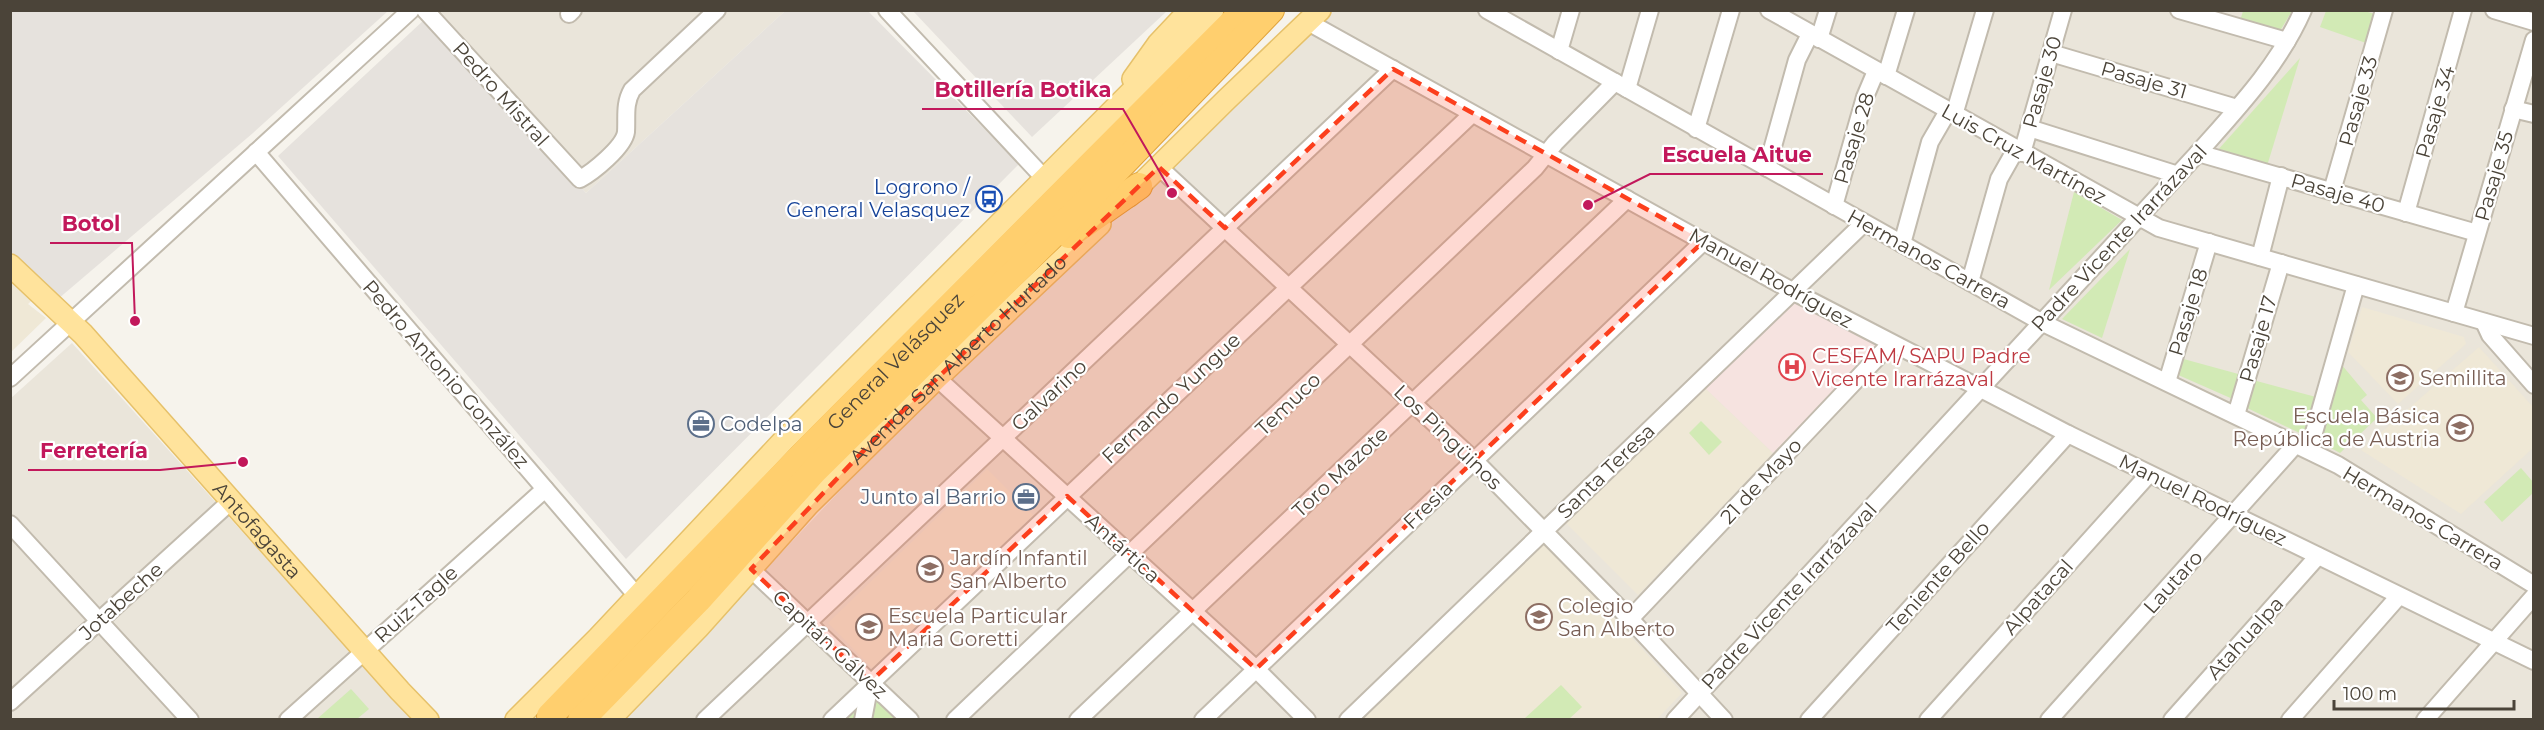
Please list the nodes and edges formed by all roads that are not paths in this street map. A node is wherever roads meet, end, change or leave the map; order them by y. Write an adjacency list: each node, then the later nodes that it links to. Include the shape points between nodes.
1 (411, 10): 44 (street)
2 (425, 10): 3 (street, Pedro Mistral, via 577,178 583,178 623,142 626,102 632,90)
3 (717, 10)
4 (887, 10): 51 (street)
5 (1190, 10): 35 (main road, via 1148,55)
6 (1213, 10): 35 (main road)
7 (1230, 10): 33 (highway)
8 (1245, 10): 33 (highway, General Velásquez)
9 (1271, 10): 71 (highway, General Velásquez, via 1080,208)
10 (1487, 10): 29 (street, Hermanos Carrera)
11 (1571, 10): 29 (street)
12 (1650, 10): 34 (street)
13 (1731, 10): 42 (street)
14 (1769, 10): 26 (street, Luis Cruz Martínez)
15 (1828, 10): 26 (street)
16 (1906, 10): 32 (street, Pasaje 28)
17 (1985, 10): 38 (street)
18 (2063, 10): 30 (street, Pasaje 30)
19 (2179, 10): 28 (street)
20 (2303, 10): 28 (street, Padre Vicente Irarrázaval)
21 (2384, 10): 53 (street, Pasaje 33)
22 (2463, 10): 56 (street, Pasaje 34)
23 (2494, 10): 25 (street)
24 (1314, 16): 31 (street, Manuel Rodríguez); 47 (main road, Avenida San Alberto Hurtado)
25 (2534, 22)
26 (1815, 36): 32 (street, Luis Cruz Martínez); 48 (street, via 1794,70)
27 (2534, 40): 37 (street, Pasaje 35)
28 (2287, 41): 36 (street, Padre Vicente Irarrázaval)
29 (1559, 51): 34 (street, Hermanos Carrera)
30 (2051, 53): 36 (street, Pasaje 31); 41 (street, Pasaje 30)
31 (1393, 69): 39 (street, Manuel Rodríguez); 59 (street, Galvarino)
32 (1881, 74): 38 (street, Luis Cruz Martínez); 55 (street, Pasaje 28, via 1865,97)
33 (1172, 86): 115 (highway, General Velásquez, via 809,448)
34 (1621, 86): 42 (street, Hermanos Carrera); 46 (street, Temuco)
35 (1123, 101): 51 (main road)
36 (2238, 108): 45 (street, Padre Vicente Irarrázaval)
37 (2513, 109): 40 (street); 60 (street, Pasaje 35)
38 (1951, 113): 43 (street, Luis Cruz Martínez); 63 (street, via 1930,142)
39 (1472, 114): 46 (street, Manuel Rodríguez); 69 (street, Fernando Yungue)
40 (2534, 114)
41 (2029, 128): 43 (street, Pasaje 30); 49 (street)
42 (1696, 129): 48 (street, Hermanos Carrera)
43 (2019, 151): 57 (street, Luis Cruz Martínez); 67 (street, Pasaje 30, via 1999,179)
44 (256, 152): 73 (street); 91 (street, Pedro Antonio González)
45 (2198, 153): 49 (street, Padre Vicente Irarrázaval); 50 (street, Pasaje 40)
46 (1546, 154): 54 (street, Manuel Rodríguez); 78 (street, Temuco)
47 (1159, 167): 52 (main road, Avenida San Alberto Hurtado); 59 (street, Los Pingüinos)
48 (1767, 168): 55 (street, Hermanos Carrera)
49 (2178, 175): 57 (street, Padre Vicente Irarrázaval)
50 (2281, 177): 53 (street, Pasaje 40); 64 (street)
51 (1046, 179): 101 (main road, via 761,464)
52 (1139, 186): 71 (highway); 80 (main road, Avenida San Alberto Hurtado)
53 (2332, 191): 56 (street, Pasaje 40)
54 (1627, 199): 61 (street, Manuel Rodríguez); 84 (street, Toro Mazote)
55 (1834, 206): 58 (street, Hermanos Carrera)
56 (2406, 213): 60 (street, Pasaje 40)
57 (2138, 218): 62 (street, Luis Cruz Martínez); 74 (street, Padre Vicente Irarrázaval)
58 (1864, 223): 63 (street, Hermanos Carrera); 70 (street, Santa Teresa)
59 (1225, 228): 69 (street, Los Pingüinos); 87 (street, Galvarino)
60 (2477, 233): 72 (street, Pasaje 35)
61 (1704, 241): 70 (street, Manuel Rodríguez); 89 (street, Fresia)
62 (2209, 242): 64 (street, Luis Cruz Martínez); 81 (street, Pasaje 18)
63 (1902, 244): 67 (street, Hermanos Carrera)
64 (2260, 257): 65 (street, Luis Cruz Martínez)
65 (2281, 263): 68 (street, Luis Cruz Martínez); 85 (street, Pasaje 17)
66 (10, 265): 73 (main road, Antofagasta)
67 (1970, 282): 74 (street, Hermanos Carrera)
68 (2356, 285): 72 (street, Luis Cruz Martínez); 88 (street)
69 (1288, 287): 78 (street, Los Pingüinos); 92 (street, Fernando Yungue)
70 (1794, 292): 77 (street, Manuel Rodríguez); 96 (street, Santa Teresa)
71 (981, 304): 120 (highway, General Velásquez, via 813,472 698,600)
72 (2454, 313): 75 (street, Luis Cruz Martínez)
73 (72, 322): 79 (street); 93 (main road, Antofagasta)
74 (2041, 322): 81 (street, Hermanos Carrera); 83 (street, Padre Vicente Irarrázaval)
75 (2484, 322): 76 (street, Luis Cruz Martínez); 82 (street, via 2490,335)
76 (2532, 330)
77 (1891, 343): 83 (street, Manuel Rodríguez); 105 (street, 21 de Mayo)
78 (1350, 344): 84 (street, Los Pingüinos); 97 (street, Temuco)
79 (10, 378)
80 (937, 378): 87 (street, Antártica); 99 (main road, Avenida San Alberto Hurtado, via 808,505)
81 (2167, 382): 85 (street, Hermanos Carrera)
82 (2534, 385)
83 (1980, 388): 86 (street, Manuel Rodríguez); 113 (street, Padre Vicente Irarrázaval)
84 (1413, 402): 89 (street, Los Pingüinos); 104 (street, Toro Mazote)
85 (2236, 415): 88 (street, Hermanos Carrera)
86 (2068, 434): 90 (street, Manuel Rodríguez); 133 (street, Teniente Bello)
87 (1003, 439): 92 (street, Antártica); 107 (street, Galvarino)
88 (2303, 447): 94 (street, Lautaro); 100 (street, Hermanos Carrera)
89 (1474, 460): 96 (street, Los Pingüinos); 111 (street, Fresia)
90 (2149, 474): 94 (street, Manuel Rodríguez); 134 (street, Alpatacal)
91 (544, 489): 101 (street, Pedro Antonio González); 109 (street, Ruiz-Tagle)
92 (1067, 496): 97 (street, Antártica); 112 (street, Fernando Yungue)
93 (231, 501): 106 (street, Jotabeche); 109 (main road, Antofagasta)
94 (2233, 515): 98 (street, Manuel Rodríguez); 135 (street, Lautaro)
95 (10, 524): 106 (street)
96 (1545, 530): 105 (street, Los Pingüinos); 130 (street, Santa Teresa)
97 (1130, 554): 104 (street, Antártica); 126 (street, Temuco)
98 (2318, 556): 102 (street, Manuel Rodríguez); 136 (street, Atahualpa)
99 (751, 569): 107 (street, Capitán Gálvez); 121 (main road, Avenida San Alberto Hurtado)
100 (2534, 585)
101 (638, 596): 119 (main road)
102 (2399, 596): 108 (street, Manuel Rodríguez); 137 (street)
103 (2534, 596): 108 (street)
104 (1192, 611): 111 (street, Antártica); 127 (street, Toro Mazote)
105 (1630, 619): 113 (street, Los Pingüinos)
106 (99, 621): 114 (street, Jotabeche); 116 (street)
107 (808, 623): 112 (street, Capitán Gálvez); 122 (street, Galvarino)
108 (2493, 641): 110 (street, Manuel Rodríguez); 138 (street)
109 (365, 651): 117 (street, Ruiz-Tagle); 118 (main road, Antofagasta)
110 (2534, 662)
111 (1256, 669): 128 (street, Fresia); 129 (street, Antártica)
112 (870, 682): 123 (street, Fernando Yungue); 124 (street); 125 (street, Capitán Gálvez)
113 (1699, 693): 131 (street, Padre Vicente Irarrázaval); 132 (street, Los Pingüinos)
114 (10, 702)
115 (550, 716)
116 (190, 720)
117 (288, 720)
118 (428, 720)
119 (516, 720)
120 (581, 720)
121 (609, 720)
122 (705, 720)
123 (832, 720)
124 (863, 720)
125 (910, 720)
126 (955, 720)
127 (1078, 720)
128 (1203, 720)
129 (1307, 720)
130 (1348, 720)
131 (1675, 720)
132 (1724, 720)
133 (1809, 720)
134 (1928, 720)
135 (2049, 720)
136 (2172, 720)
137 (2290, 720)
138 (2425, 720)

